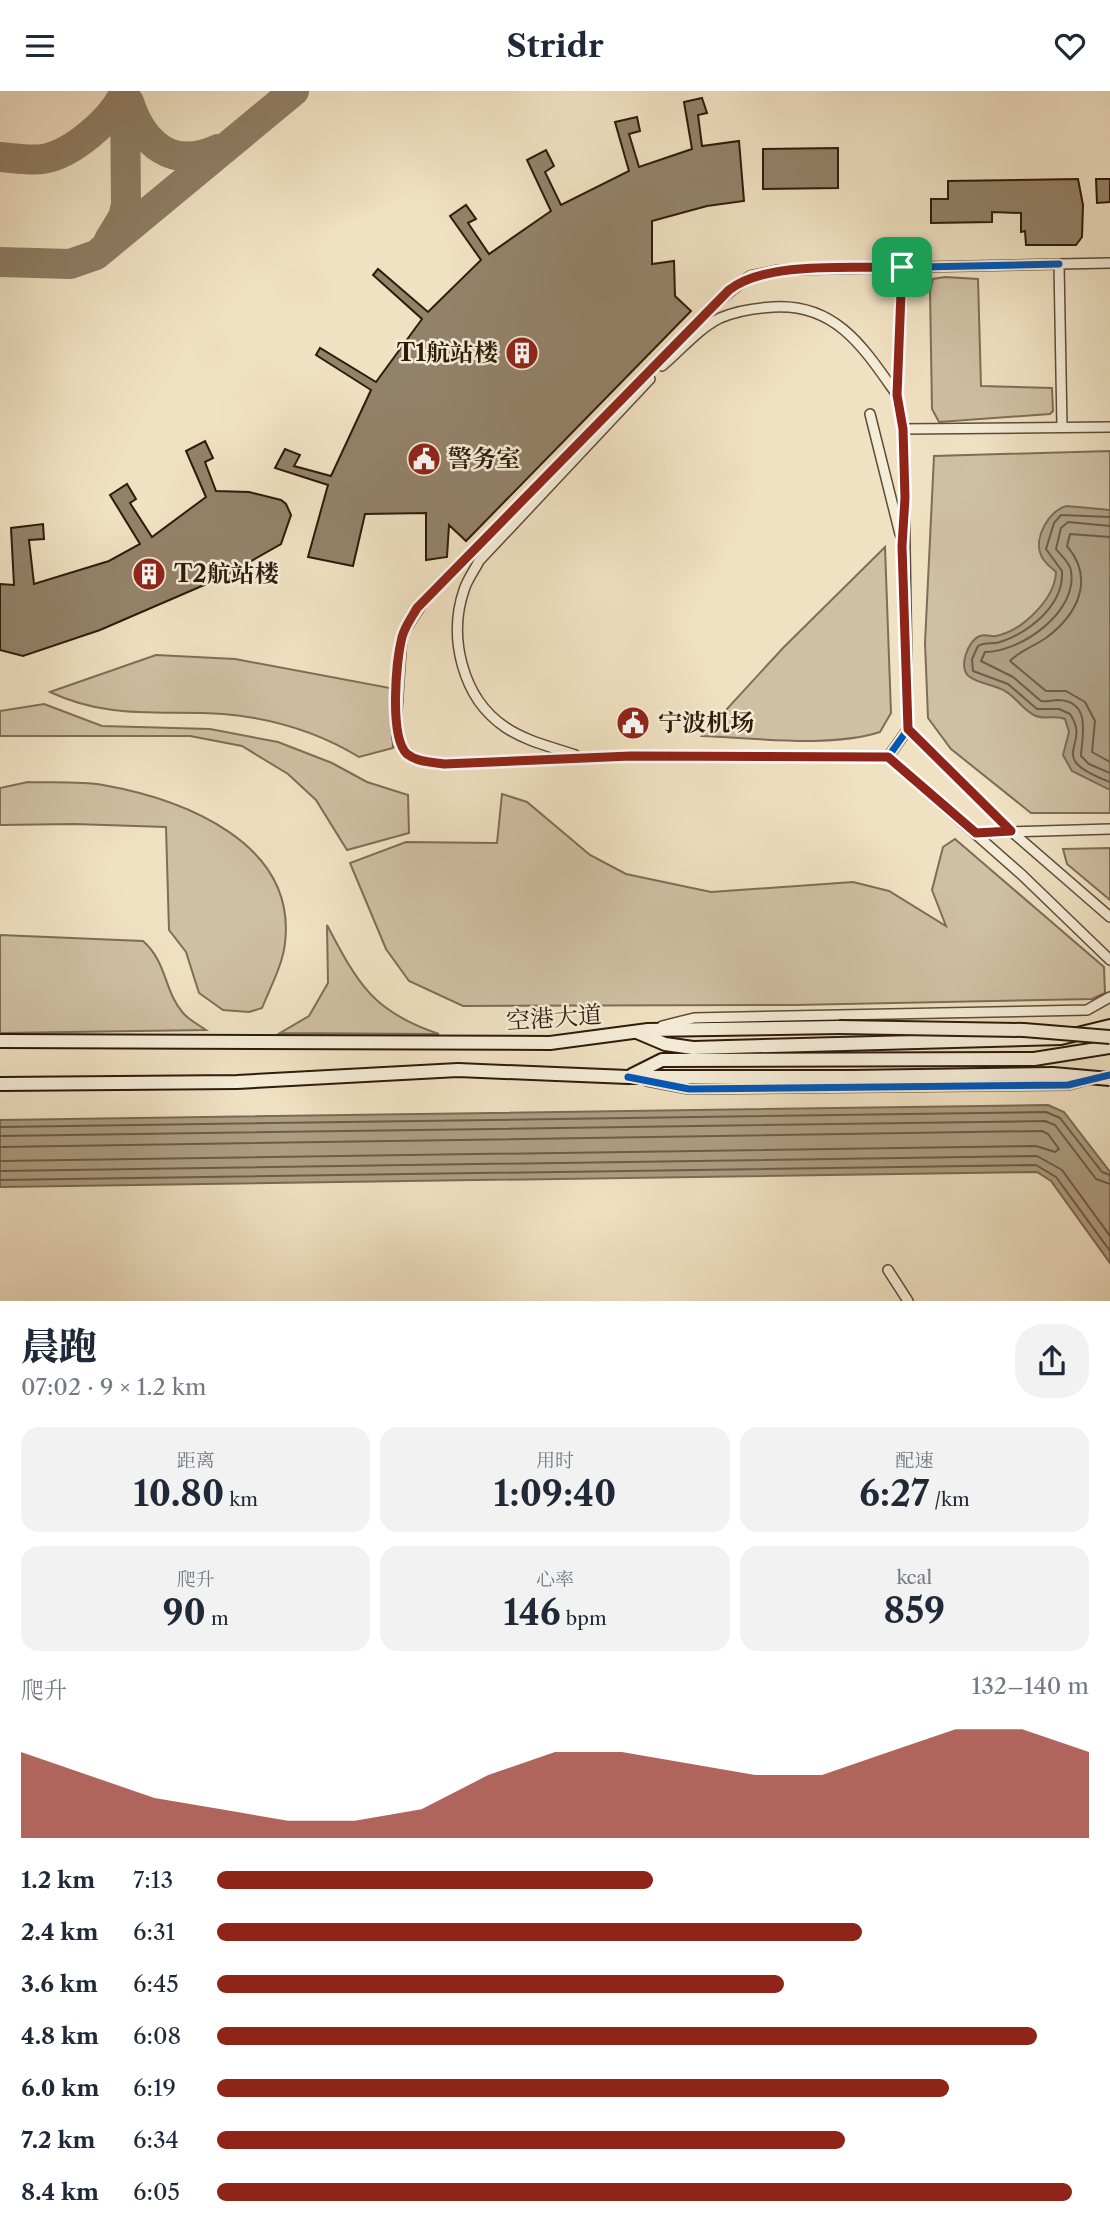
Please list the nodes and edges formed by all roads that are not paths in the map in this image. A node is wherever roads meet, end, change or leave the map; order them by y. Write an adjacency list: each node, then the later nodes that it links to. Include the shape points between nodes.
1 (1110, 263): 2 (street)
2 (1059, 264): 3 (street); 6 (street)
3 (902, 267): 4 (street); 11 (street, via 779,270 738,283 417,608 402,635 398,677 398,742 406,753 444,764)
4 (897, 395): 8 (street); 11 (street, via 842,326 822,313 805,307 768,307 720,319 659,369 479,561 464,589 458,618 466,678 476,697 503,726)
5 (870, 414): 9 (street)
6 (1062, 427): 7 (street); 8 (street)
7 (1110, 427)
8 (903, 429): 9 (street)
9 (902, 546): 10 (street)
10 (908, 729): 12 (street); 14 (street)
11 (582, 757): 12 (street)
12 (888, 757): 15 (street)
13 (1110, 829): 14 (street)
14 (1011, 831): 15 (street); 16 (street)
15 (976, 833): 17 (street)
16 (1110, 917)
17 (1110, 960)
18 (1110, 997): 20 (street, via 1087,1010 694,1019)
19 (1110, 1025): 20 (main road, via 1061,1038 693,1048 665,1044)
20 (636, 1032): 21 (main road, 空港大道, bridge, via 839,1027 1024,1030); 22 (main road, 空港大道, via 550,1043)
21 (1110, 1037)
22 (0, 1041)
23 (1110, 1047): 24 (main road, via 1034,1059 662,1060)
24 (628, 1077): 25 (main road, 空港大道, bridge); 25 (street, via 702,1089 1068,1085); 26 (main road, 空港大道, via 458,1070 237,1082)
25 (1110, 1077)
26 (0, 1084)
27 (888, 1270): 28 (street)
28 (908, 1300)

